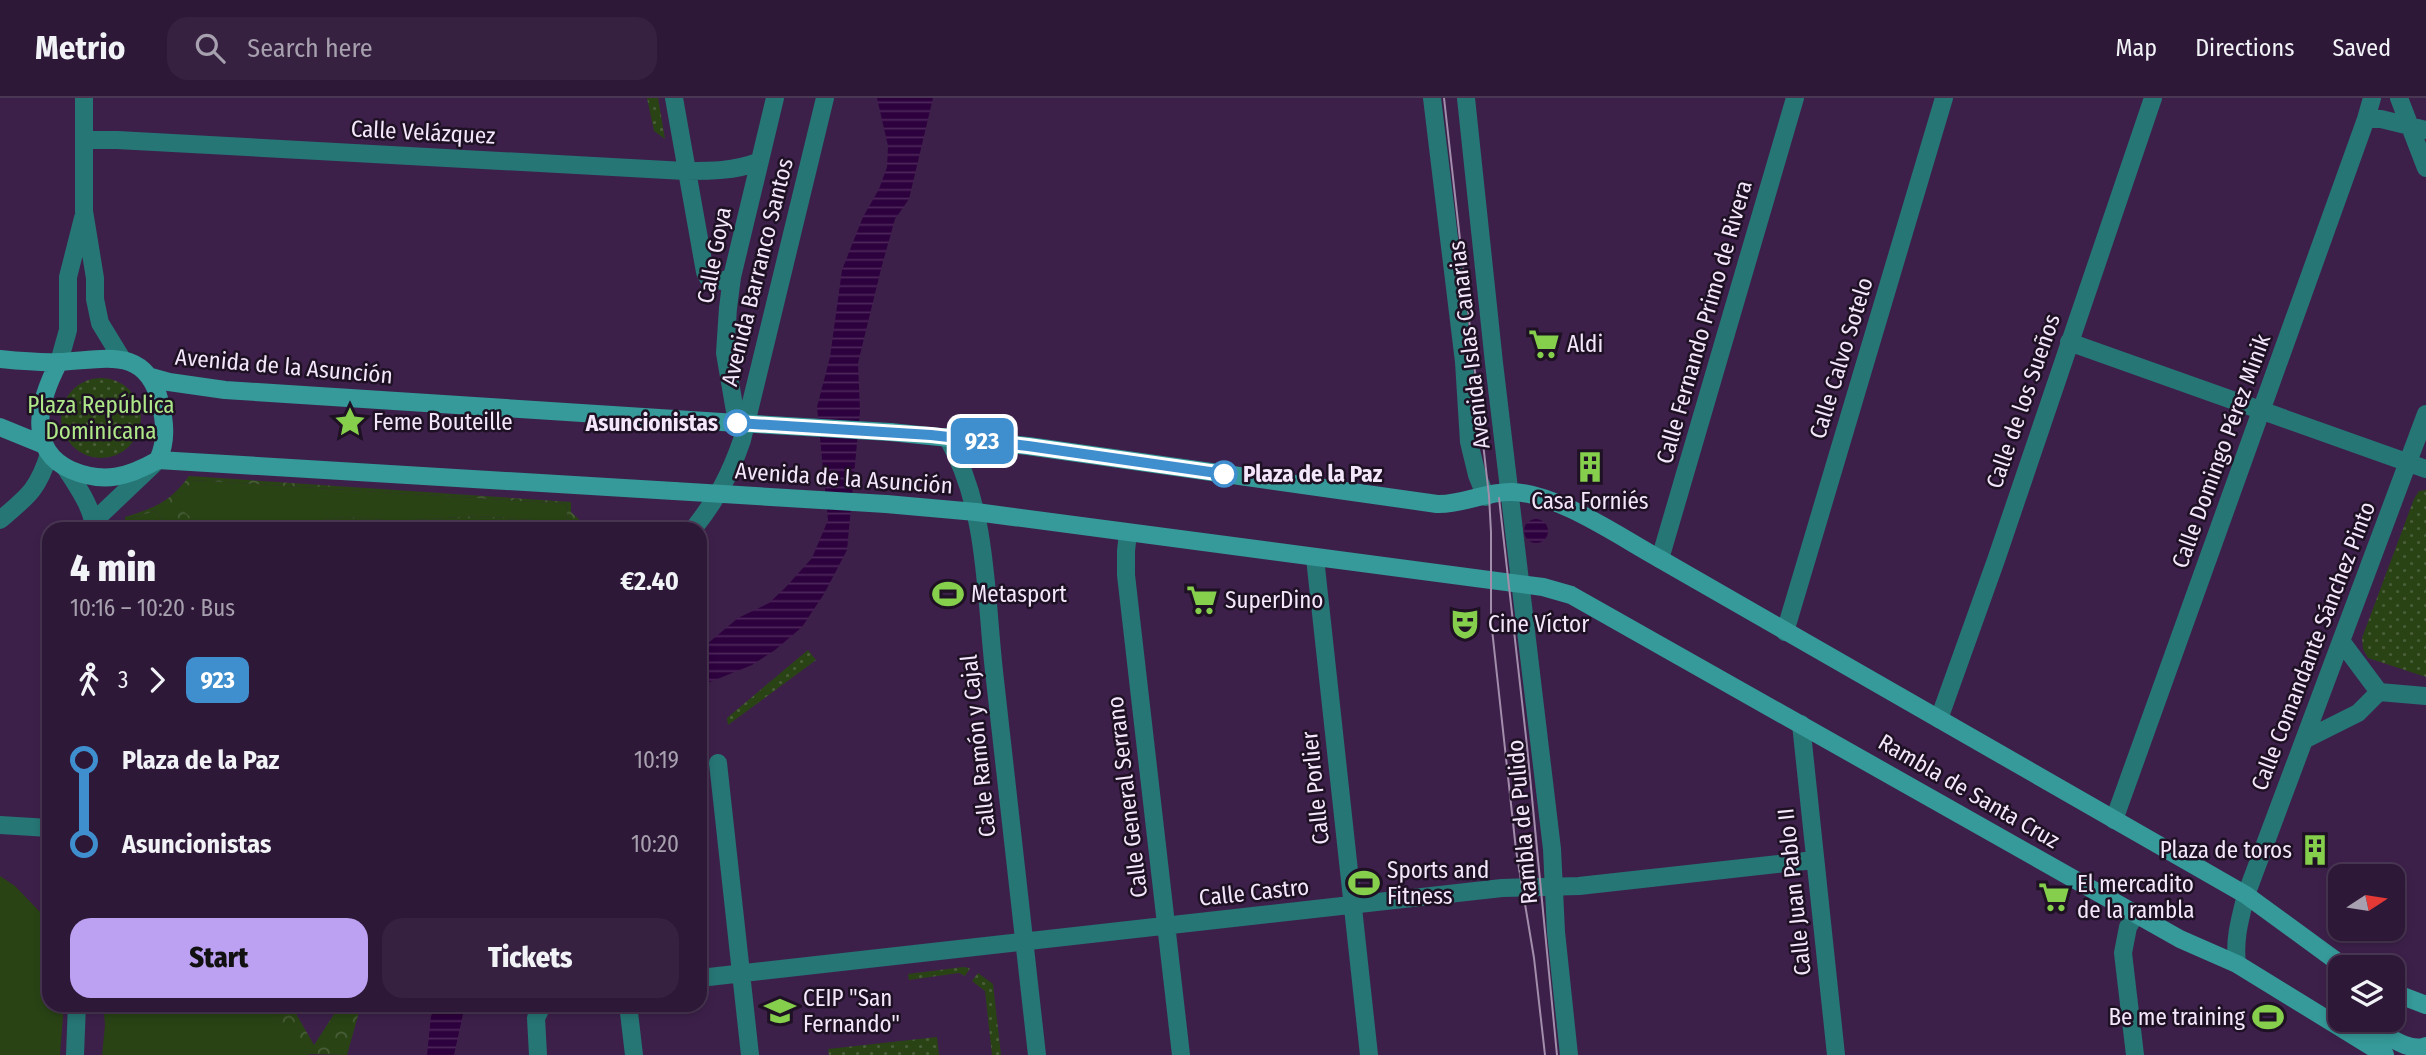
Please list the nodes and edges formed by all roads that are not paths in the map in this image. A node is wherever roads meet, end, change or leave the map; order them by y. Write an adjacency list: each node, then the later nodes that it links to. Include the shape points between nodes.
1 (84, 98): 14 (street)
2 (674, 98): 17 (street)
3 (775, 98): 15 (street, Calle Goya)
4 (825, 98): 40 (street, Avenida Barranco Santos, via 742,440 717,498)
5 (1432, 98): 35 (street, Avenida Islas Canarias, via 1469,442 1477,475)
6 (1466, 98): 35 (street, Avenida Islas Canarias, via 1494,363)
7 (1795, 98): 43 (street, Calle Fernando Primo de Rivera)
8 (1944, 98): 45 (street, Calle Calvo Sotelo)
9 (2153, 98): 20 (street, Calle de los Sueños)
10 (2372, 98): 12 (street, Calle Domingo Pérez Minik)
11 (2399, 98): 13 (street)
12 (2366, 119): 13 (street); 25 (street, Calle Domingo Pérez Minik)
13 (2418, 129): 16 (street)
14 (84, 140): 17 (street, Calle Velázquez); 18 (street)
15 (758, 162): 17 (street, Calle Velázquez, via 721,171); 19 (street, Calle Goya)
16 (2426, 168)
17 (685, 171): 19 (street, via 705,272 716,281)
18 (84, 211): 22 (street, via 97,312); 23 (street, via 68,277 68,330)
19 (732, 277): 27 (street, Calle Goya, via 725,353)
20 (2069, 342): 25 (street); 49 (street, Calle de los Sueños)
21 (0, 359): 23 (main road)
22 (122, 359): 23 (main road); 24 (main road)
23 (59, 362): 30 (main road, via 41,406)
24 (151, 377): 27 (main road, Avenida de la Asunción, via 225,390); 31 (main road, via 165,434)
25 (2261, 411): 32 (street); 53 (street, Calle Domingo Pérez Minik)
26 (2426, 414): 32 (street, Calle Comandante Sánchez Pinto)
27 (737, 423): 29 (main road, Avenida de la Asunción, bridge)
28 (0, 427): 30 (main road)
29 (947, 437): 35 (main road, Avenida de la Asunción, via 1437,504); 36 (street, Calle Ramón y Cajal)
30 (46, 449): 33 (main road); 37 (street, via 39,483)
31 (158, 460): 33 (main road, via 106,478); 36 (main road, Avenida de la Asunción, bridge); 39 (street)
32 (2408, 463): 34 (street); 46 (street, Calle Comandante Sánchez Pinto)
33 (65, 467): 38 (street)
34 (2426, 469)
35 (1498, 494): 43 (main road, Rambla de Santa Cruz, via 1532,496 1569,509); 44 (street, Avenida Islas Canarias)
36 (976, 512): 41 (main road, Avenida de la Asunción); 62 (street, Calle Ramón y Cajal)
37 (0, 520)
38 (92, 522)
39 (96, 522)
40 (699, 522)
41 (1128, 533): 42 (main road, Avenida de la Asunción); 61 (street, Calle General Serrano, via 1126,575)
42 (1315, 558): 44 (main road, Avenida de la Asunción); 59 (street, Calle Porlier)
43 (1660, 559): 45 (main road, Rambla de Santa Cruz)
44 (1522, 585): 50 (main road, Rambla de Santa Cruz, via 1571,595); 57 (street, Rambla de Pulido)
45 (1786, 632): 49 (main road, Rambla de Santa Cruz)
46 (2342, 641): 47 (street); 51 (street, Calle Comandante Sánchez Pinto)
47 (2379, 692): 48 (street); 51 (street, via 2358,713)
48 (2426, 696)
49 (1939, 719): 53 (main road, Rambla de Santa Cruz)
50 (1801, 723): 56 (street, Calle Juan Pablo II); 60 (main road, Rambla de Santa Cruz)
51 (2304, 740): 58 (street, Calle Comandante Sánchez Pinto)
52 (718, 763): 65 (street)
53 (2114, 820): 58 (main road, Rambla de Santa Cruz)
54 (0, 825): 55 (street)
55 (42, 828)
56 (1814, 860): 57 (street, Calle Castro); 84 (street, Calle Juan Pablo II)
57 (1554, 886): 59 (street, Calle Castro); 83 (street, Rambla de Pulido)
58 (2246, 895): 63 (main road, Rambla de Santa Cruz); 64 (street, Calle Comandante Sánchez Pinto, via 2237,929)
59 (1353, 905): 61 (street, Calle Castro); 82 (street, Calle Porlier)
60 (2136, 914): 64 (main road, Rambla de Santa Cruz); 85 (street, via 2123,953)
61 (1167, 926): 62 (street, Calle Castro); 81 (street, Calle General Serrano)
62 (1024, 943): 65 (street, Calle Castro); 80 (street, Calle Ramón y Cajal)
63 (2328, 955)
64 (2237, 964): 72 (main road, Rambla de Santa Cruz)
65 (741, 974): 66 (street, Calle Castro); 79 (street)
66 (707, 977)
67 (2405, 997): 68 (main road)
68 (2426, 1005)
69 (77, 1012): 76 (street)
70 (539, 1012): 77 (street)
71 (629, 1012): 78 (street)
72 (2328, 1015)
73 (2349, 1032): 86 (main road, Rambla de Santa Cruz)
74 (2380, 1032): 75 (main road, via 2404,1046)
75 (2426, 1046)
76 (75, 1055)
77 (538, 1055)
78 (634, 1055)
79 (750, 1055)
80 (1037, 1055)
81 (1181, 1055)
82 (1369, 1055)
83 (1569, 1055)
84 (1836, 1055)
85 (2134, 1055)
86 (2385, 1055)

